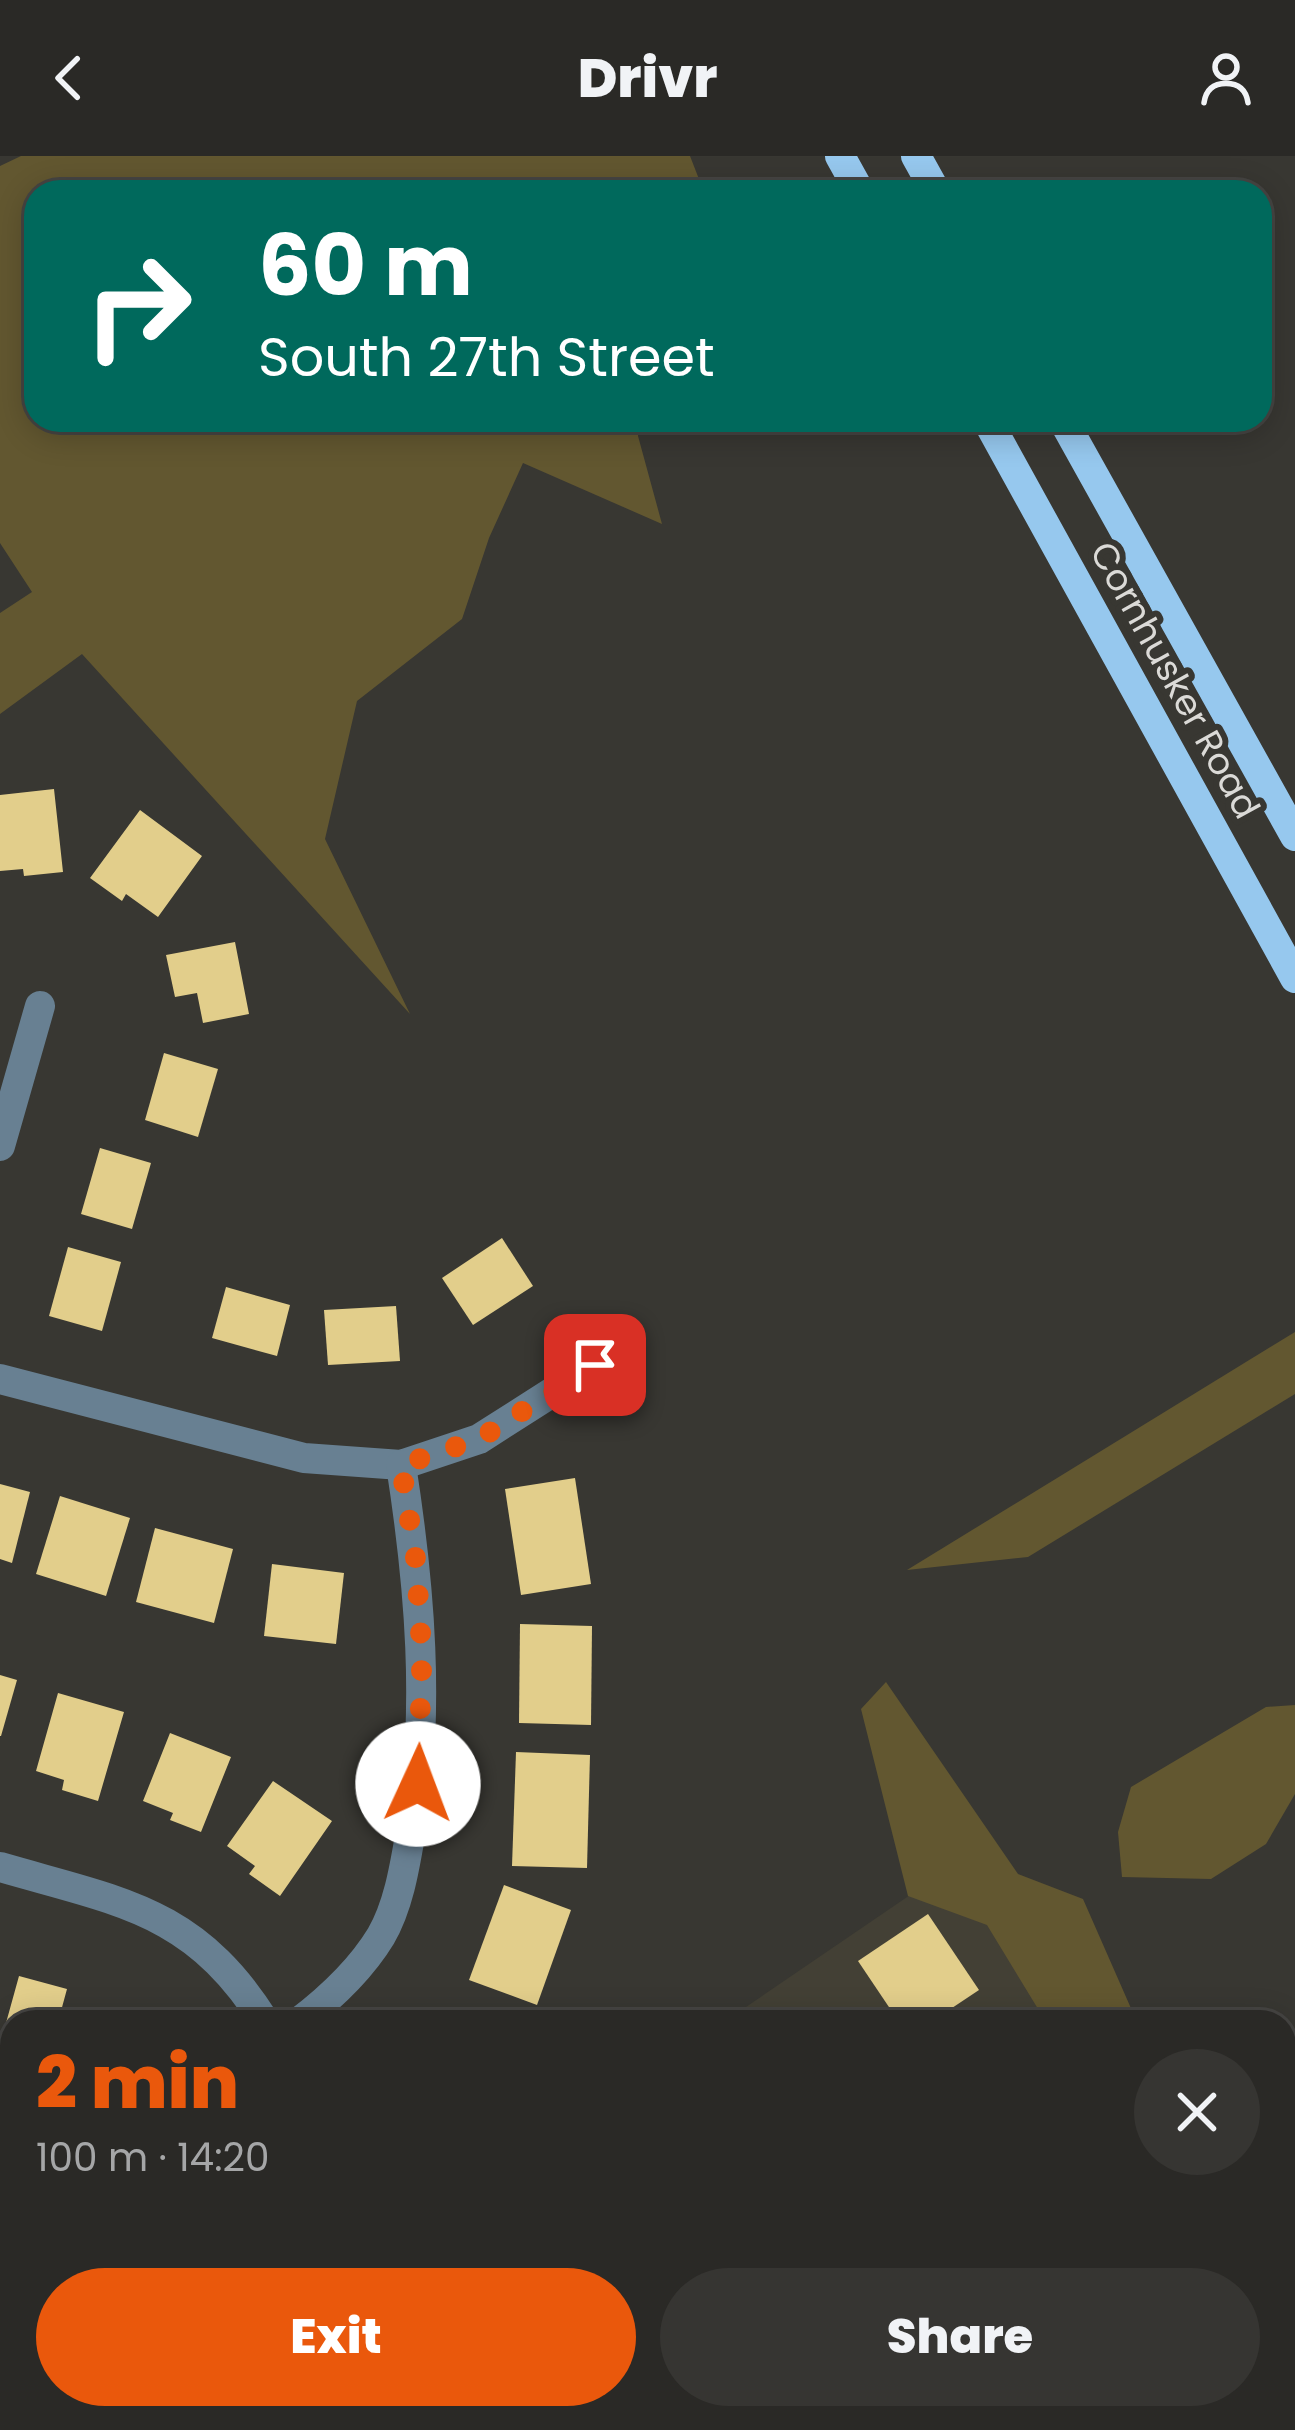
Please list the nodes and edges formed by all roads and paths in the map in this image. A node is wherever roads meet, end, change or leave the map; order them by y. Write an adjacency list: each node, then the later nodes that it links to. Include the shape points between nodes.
1 (994, 432): 4 (main road, Cornhusker Road)
2 (1070, 432): 3 (main road, Cornhusker Road)
3 (1295, 836)
4 (1295, 978)
5 (40, 1006): 6 (street)
6 (0, 1146)
7 (595, 1365): 9 (street, via 479,1439)
8 (0, 1378): 9 (street, via 304,1459)
9 (401, 1465): 12 (street, via 422,1655 418,1784 404,1876 381,1935)
10 (0, 1867): 11 (street, via 139,1907 205,1946)
11 (257, 2010)
12 (315, 2010)

